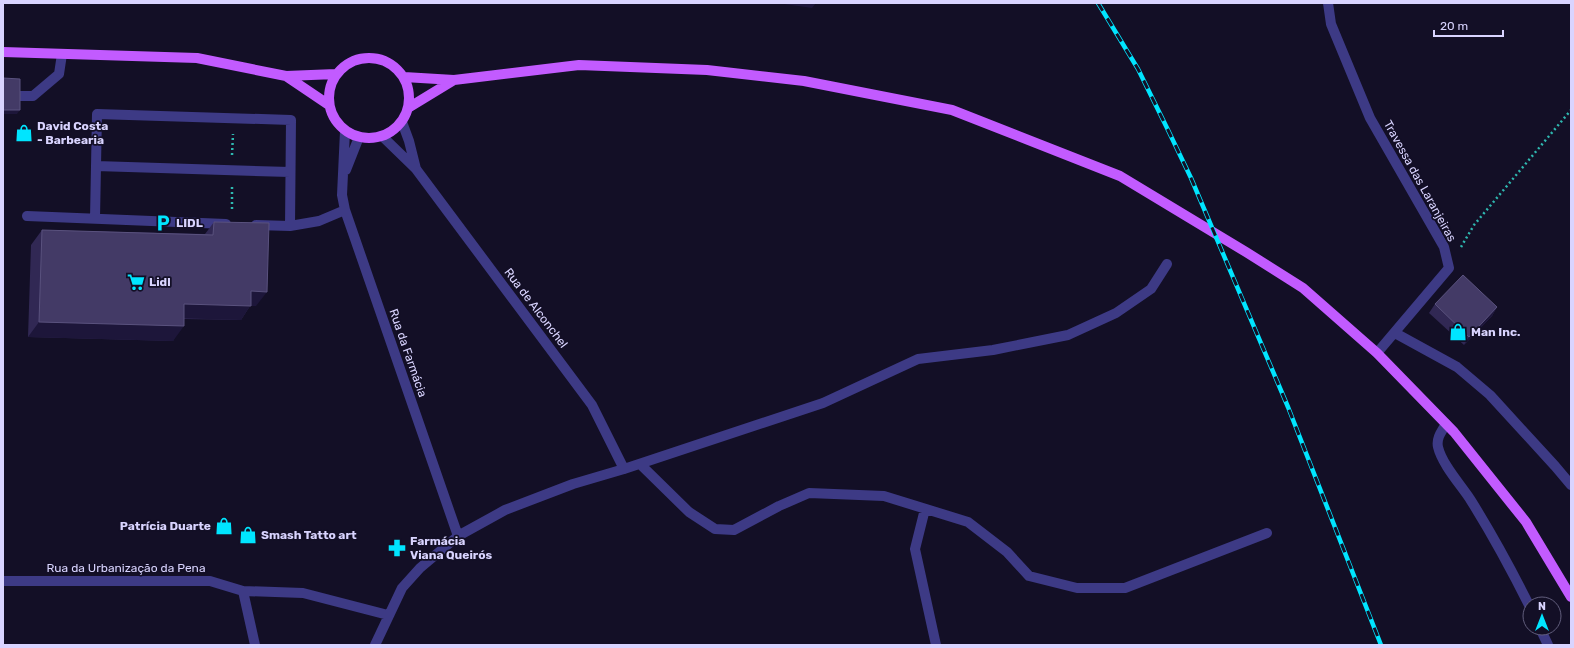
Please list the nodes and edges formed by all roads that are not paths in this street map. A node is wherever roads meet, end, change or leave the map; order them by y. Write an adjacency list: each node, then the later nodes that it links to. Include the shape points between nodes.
1 (1328, 3): 24 (street, Travessa das Laranjeiras, via 1330,24 1370,118 1444,247 1448,268)
2 (3, 52): 3 (main road)
3 (62, 54): 5 (main road, via 197,58); 8 (street, via 58,74 33,96)
4 (336, 74): 5 (main road); 6 (main road, via 345,65 357,59 370,58 383,60 395,67); 9 (main road, via 328,94)
5 (286, 76): 9 (main road)
6 (404, 77): 7 (main road); 10 (main road, via 408,86)
7 (454, 80): 10 (main road); 25 (main road, via 579,65 707,70 804,81 952,110 1120,176 1303,288)
8 (3, 96)
9 (329, 105): 12 (main road, via 337,124)
10 (408, 108): 11 (main road)
11 (402, 122): 13 (main road); 16 (street, Rua de Alconchel)
12 (345, 131): 14 (main road); 18 (street, Rua da Farmácia)
13 (382, 136): 14 (main road); 16 (street, Rua de Alconchel)
14 (360, 137): 18 (street, Rua da Farmácia)
15 (96, 166): 17 (street); 17 (street, via 97,114 291,120); 21 (street)
16 (416, 169): 28 (street, Rua de Alconchel, via 592,405)
17 (290, 172): 22 (street)
18 (343, 177): 19 (street, Rua da Farmácia, via 342,195)
19 (345, 210): 22 (street, via 319,221); 32 (street, Rua da Farmácia)
20 (27, 216): 21 (street)
21 (95, 218): 22 (street)
22 (290, 226)
23 (1167, 264): 27 (street, via 1151,289 1116,313 1068,335 993,350 918,359 823,403)
24 (1395, 333): 25 (street); 29 (street, via 1457,367 1490,396)
25 (1377, 353): 26 (main road)
26 (1446, 424): 35 (street, via 1439,437 1438,446); 36 (main road, via 1526,522)
27 (640, 464): 28 (street); 30 (street, via 689,512 715,529 734,530 810,493 884,496)
28 (624, 469): 32 (street, via 573,484 505,510)
29 (1571, 485)
30 (925, 508): 31 (street, via 968,522 1007,552 1029,576 1077,588 1125,588); 40 (street, via 915,549)
31 (1267, 533)
32 (458, 536): 37 (street, via 420,568 402,588)
33 (3, 581): 34 (street, Rua da Urbanização da Pena, via 210,581)
34 (243, 591): 37 (street, Rua da Urbanização da Pena, via 303,593); 38 (street)
35 (1524, 596)
36 (1571, 597)
37 (388, 615): 39 (street)
38 (256, 645)
39 (375, 645)
40 (936, 645)

